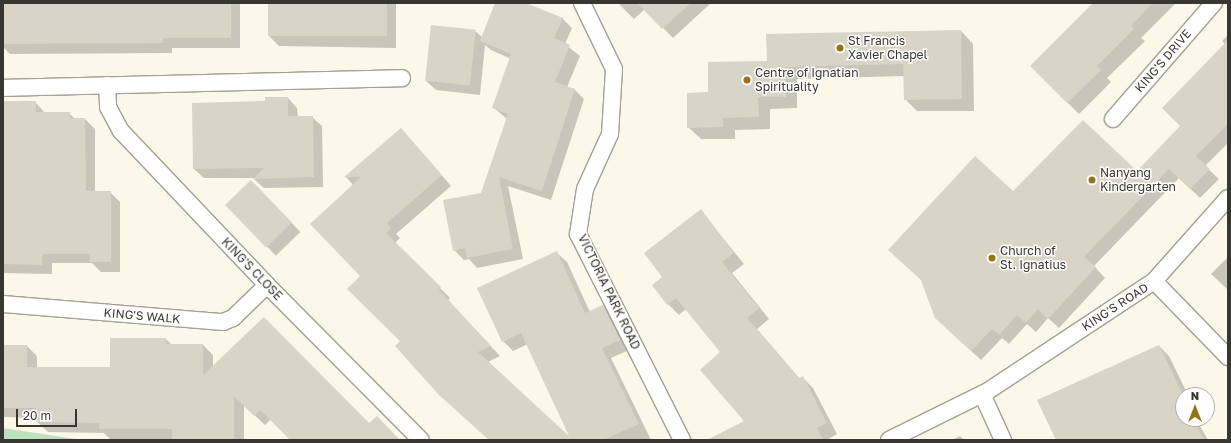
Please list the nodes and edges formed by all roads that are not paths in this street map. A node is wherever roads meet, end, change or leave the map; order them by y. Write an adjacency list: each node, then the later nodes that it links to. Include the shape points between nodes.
1 (582, 3): 14 (street, VICTORIA PARK ROAD, via 614,69 610,134 585,188 578,234)
2 (1214, 3): 6 (street, KING'S DRIVE)
3 (402, 78): 4 (street)
4 (107, 85): 5 (street); 9 (street, KING'S CLOSE, via 108,108 121,131)
5 (3, 88)
6 (1113, 119)
7 (1228, 198): 8 (street, KING'S ROAD)
8 (1154, 281): 11 (street); 12 (street, KING'S ROAD)
9 (267, 285): 10 (street, KING'S WALK, via 233,318 223,322); 13 (street, KING'S CLOSE)
10 (3, 304)
11 (1228, 357)
12 (982, 394): 15 (street, KING'S ROAD); 16 (street)
13 (421, 440)
14 (682, 440)
15 (889, 440)
16 (1003, 440)

